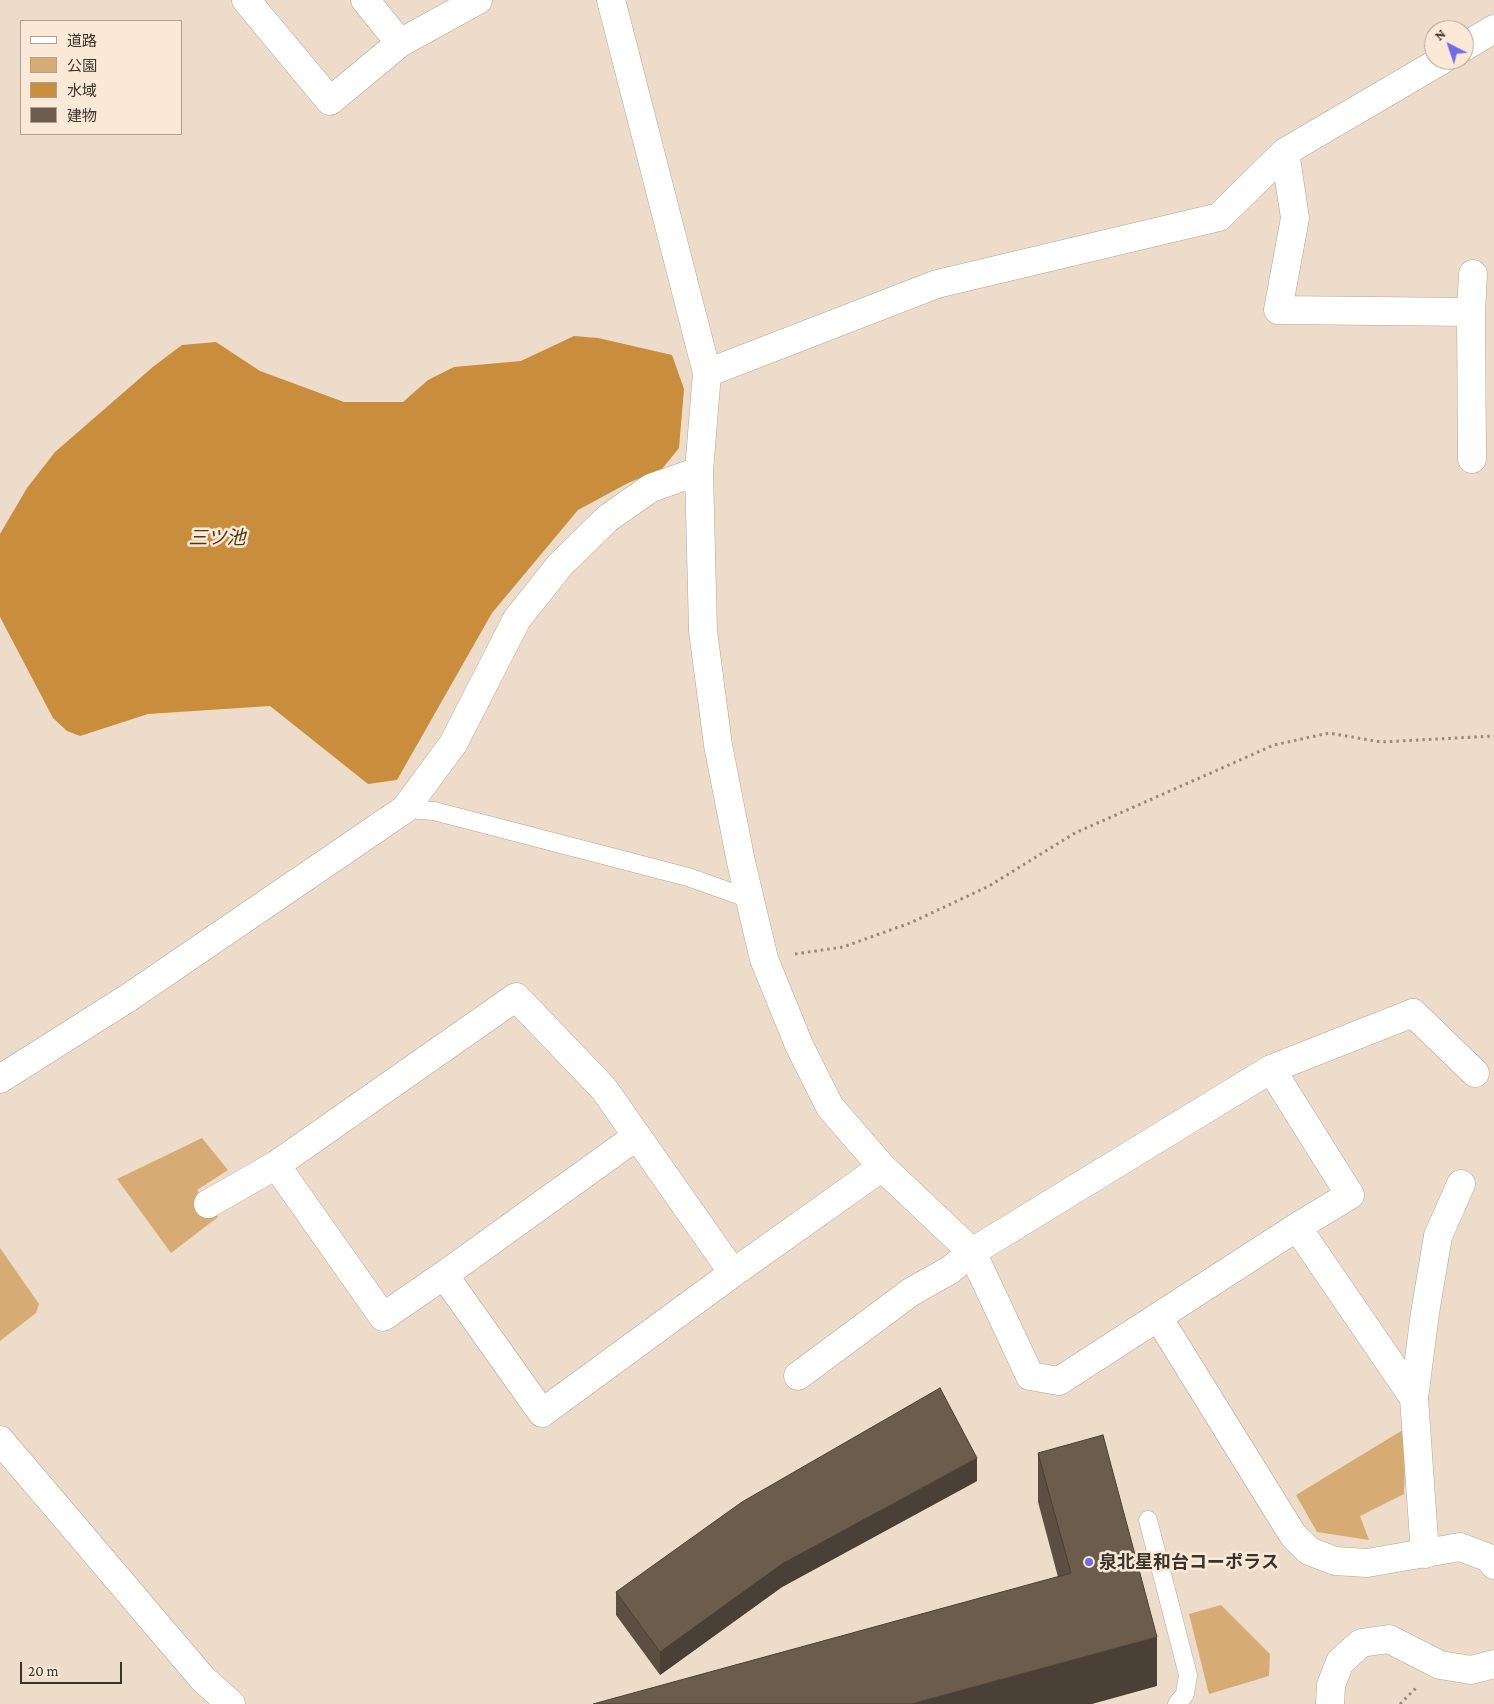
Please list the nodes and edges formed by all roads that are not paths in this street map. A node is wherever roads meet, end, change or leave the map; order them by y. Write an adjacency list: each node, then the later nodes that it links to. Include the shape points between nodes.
1 (246, 0): 7 (street, via 330,101)
2 (365, 0): 7 (street)
3 (478, 0): 7 (street)
4 (611, 0): 12 (street)
5 (1494, 29): 6 (street)
6 (1474, 41)
7 (400, 43)
8 (1425, 70): 9 (street)
9 (1285, 152): 11 (street, via 1295,218 1278,310); 12 (street, via 1219,217 937,284)
10 (1473, 274): 11 (street)
11 (1471, 312): 13 (street)
12 (707, 373): 14 (street)
13 (1472, 459)
14 (699, 470): 15 (street, via 651,488 608,518 560,565 517,619 453,744); 16 (street, via 703,631 718,745)
15 (404, 809): 16 (lane, via 434,811 688,877); 19 (street, via 128,998)
16 (750, 899): 22 (street, via 764,959 799,1045 830,1107)
17 (1271, 1068): 18 (street, via 1413,1013); 25 (street, via 1350,1195); 26 (street)
18 (1475, 1073)
19 (0, 1079)
20 (637, 1136): 21 (street, via 604,1089 516,997); 27 (street); 28 (street)
21 (276, 1165): 24 (street); 28 (street, via 383,1317)
22 (882, 1167): 26 (street); 27 (street)
23 (1460, 1184): 31 (street, via 1438,1236)
24 (208, 1204)
25 (1297, 1227): 29 (street); 31 (street)
26 (972, 1252): 29 (street, via 1030,1376 1059,1381); 30 (street, via 950,1270 911,1292)
27 (733, 1273): 28 (street, via 542,1413)
28 (444, 1275)
29 (1158, 1317): 34 (street, via 1293,1535 1309,1551 1334,1561 1367,1563)
30 (798, 1376)
31 (1414, 1398): 34 (street)
32 (0, 1440): 37 (street, via 203,1679)
33 (1148, 1520): 38 (lane, via 1188,1675 1185,1694)
34 (1425, 1554): 35 (street, via 1460,1547 1489,1558)
35 (1494, 1566)
36 (1494, 1664): 39 (street, via 1471,1670 1440,1665 1389,1639 1361,1643 1340,1662 1331,1685)
37 (230, 1704)
38 (1177, 1704)
39 (1330, 1704)

